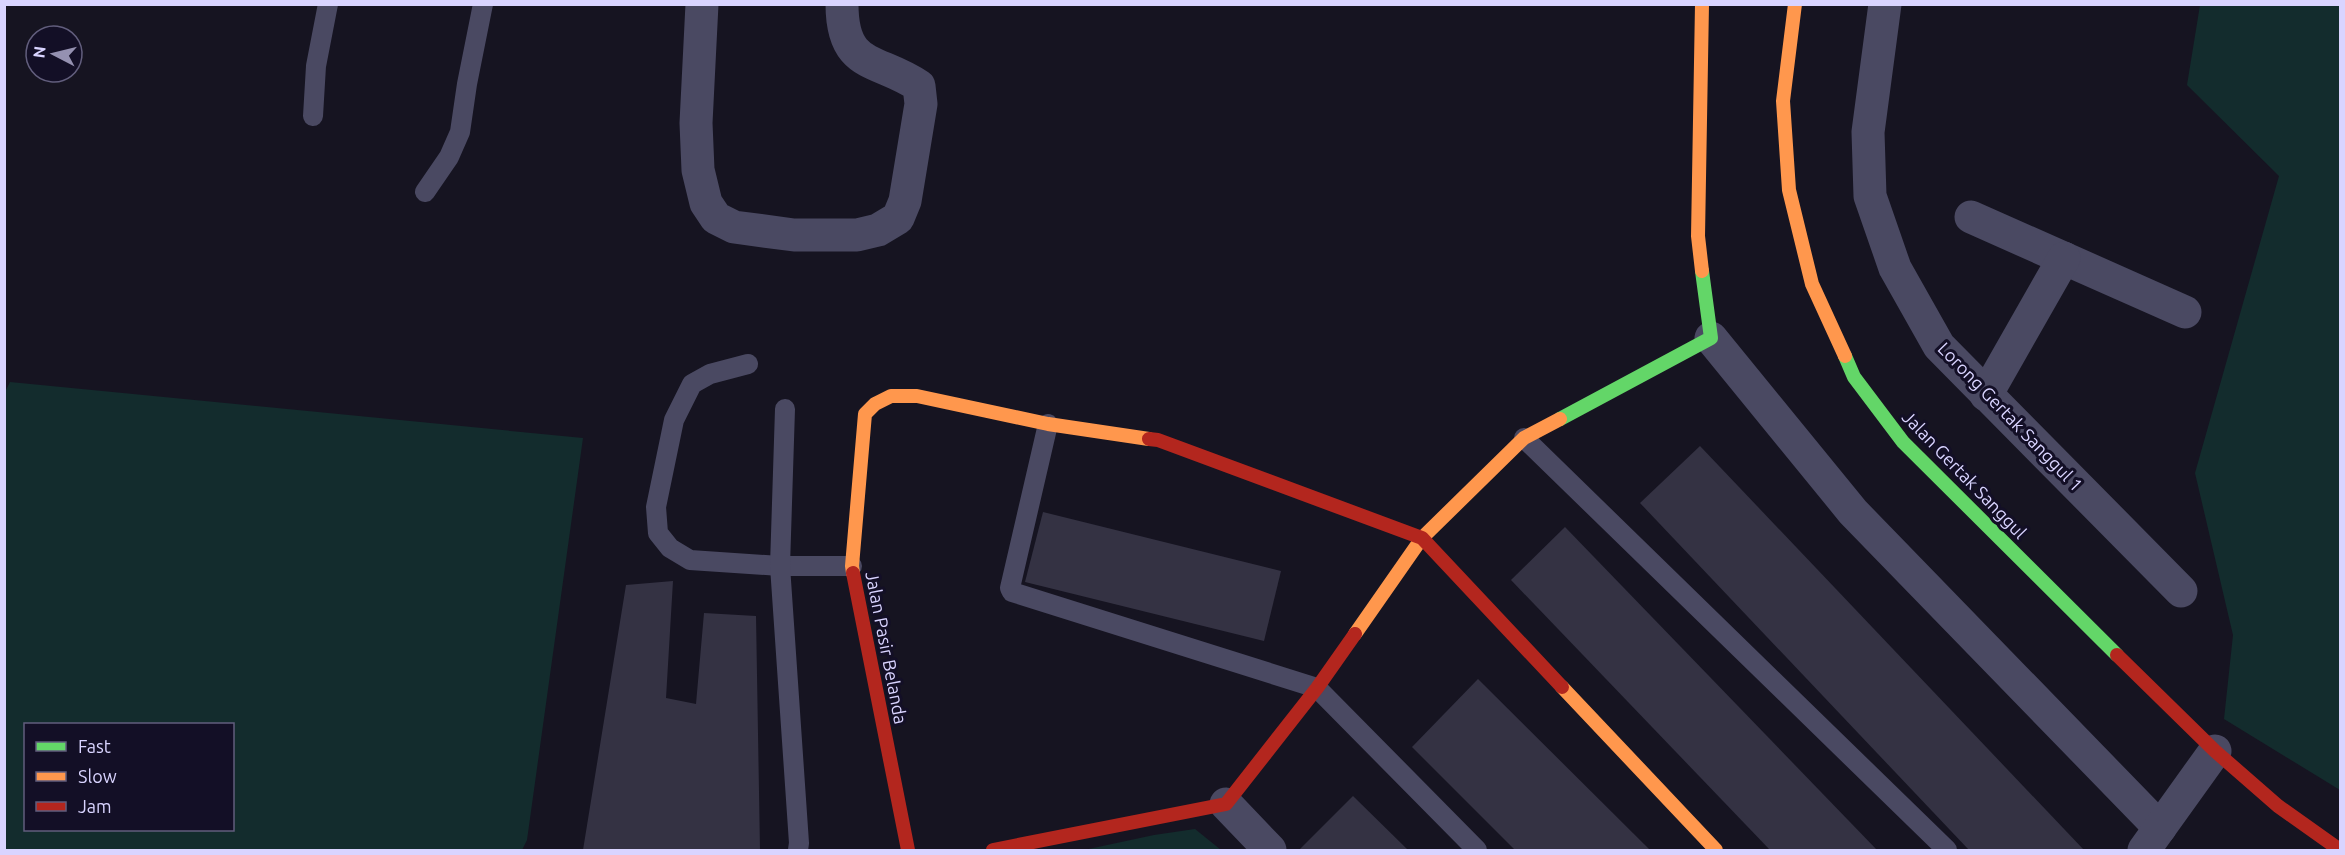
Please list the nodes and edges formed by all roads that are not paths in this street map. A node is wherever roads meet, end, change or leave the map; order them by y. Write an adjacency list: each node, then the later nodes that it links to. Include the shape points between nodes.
1 (328, 4): 8 (lane, via 316,66)
2 (483, 4): 9 (lane, via 460,132 449,157)
3 (702, 4): 4 (street, via 696,123 698,170 706,203 716,218 734,227 794,235 857,235 878,231 898,218 905,201 921,104 919,86 857,55 847,35)
4 (842, 4)
5 (1702, 4): 13 (street, via 1698,236)
6 (1795, 4): 24 (street, Jalan Gertak Sanggul, via 1783,101 1789,190 1812,284 1854,377 1903,442)
7 (1886, 4): 15 (street, Lorong Gertak Sanggul 1, via 1868,132 1870,196 1895,268 1939,346)
8 (313, 116)
9 (425, 192)
10 (1971, 217): 11 (street)
11 (2064, 258): 12 (street); 15 (street)
12 (2185, 312)
13 (1711, 338): 18 (street); 26 (street, via 1853,512)
14 (748, 364): 20 (lane, via 710,374 692,384 674,420 656,507 658,533 670,548 690,560)
15 (1986, 395): 22 (street, Lorong Gertak Sanggul 1)
16 (785, 409): 20 (lane)
17 (1048, 424): 19 (street, via 1158,440); 21 (street, Jalan Pasir Belanda, via 917,396 891,396 875,404 865,414); 23 (lane, via 1012,592)
18 (1524, 438): 19 (street); 33 (lane)
19 (1422, 538): 23 (street); 32 (street)
20 (780, 566): 21 (lane); 27 (lane)
21 (852, 566): 28 (street, Jalan Pasir Belanda)
22 (2181, 591)
23 (1317, 688): 25 (street); 31 (lane)
24 (2215, 750): 26 (street); 34 (street, Jalan Gertak Sanggul, via 2278,806)
25 (1226, 804): 29 (street); 30 (street)
26 (2152, 839)
27 (798, 850)
28 (908, 850)
29 (993, 850)
30 (1270, 850)
31 (1478, 850)
32 (1716, 850)
33 (1947, 850)
34 (2340, 850)

